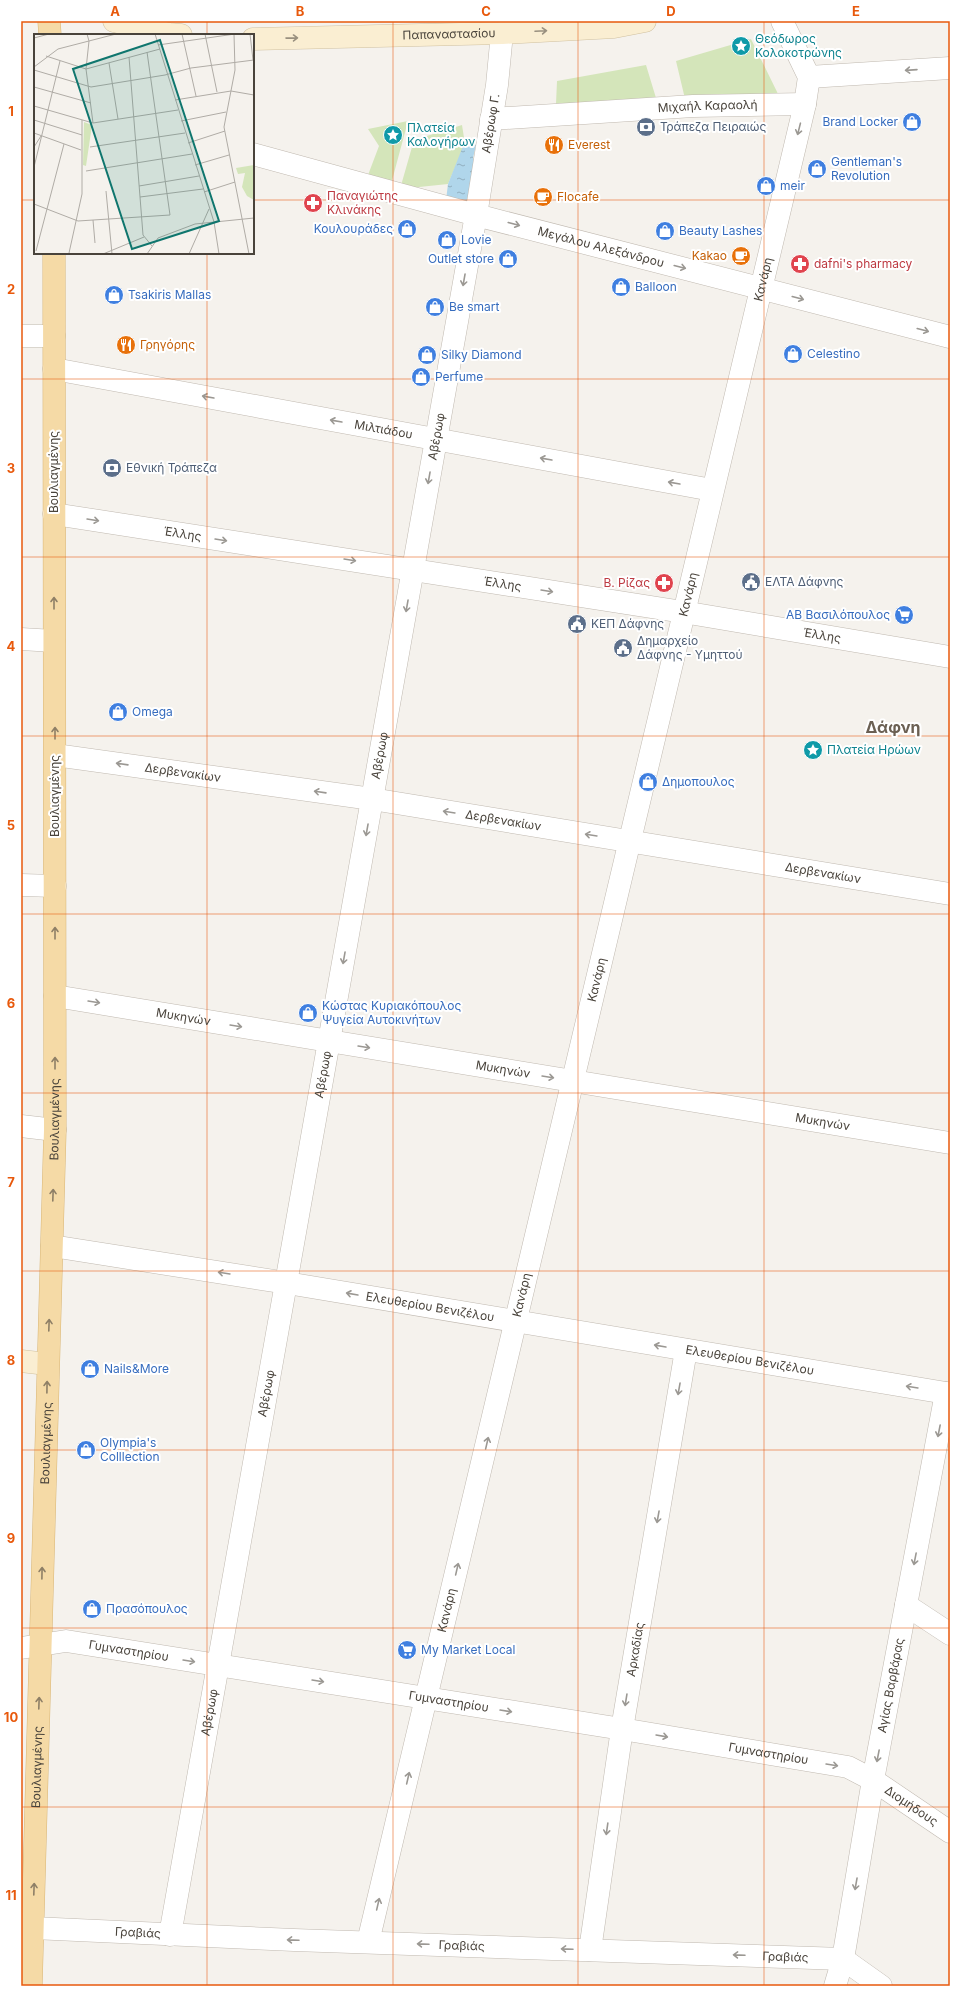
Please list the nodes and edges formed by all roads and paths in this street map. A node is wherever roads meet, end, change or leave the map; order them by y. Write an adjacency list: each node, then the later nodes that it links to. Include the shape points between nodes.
1 (49, 21): 7 (main road)
2 (114, 21): 5 (main road)
3 (645, 21): 6 (main road, Παπαναστασίου, one-way to 3, via 614,26)
4 (782, 21): 10 (street)
5 (175, 31)
6 (502, 33): 8 (main road, Παπαναστασίου, one-way to 6); 12 (street, Αβέρωφ Γ.)
7 (50, 34)
8 (254, 39)
9 (950, 68): 10 (street, one-way to 10)
10 (809, 77): 11 (street, Κανάρη)
11 (805, 104): 12 (street, Μιχαήλ Καραολή, via 693,106); 16 (street, Κανάρη, one-way to 16)
12 (491, 119): 14 (street, Αβέρωφ Γ.)
13 (254, 154): 14 (street, Μεγάλου Αλεξάνδρου)
14 (476, 214): 16 (street, Μεγάλου Αλεξάνδρου, one-way to 16); 21 (street, Αβέρωφ, one-way to 21)
15 (54, 254): 18 (main road, Βουλιαγμένης)
16 (760, 288): 19 (street, Μεγάλου Αλεξάνδρου, one-way to 19); 22 (street, Κανάρη)
17 (21, 336): 18 (street)
18 (54, 336): 20 (main road, Βουλιαγμένης)
19 (950, 337)
20 (54, 369): 21 (street, Μιλτιάδου, one-way to 20); 23 (main road, Βουλιαγμένης)
21 (436, 439): 22 (street, Μιλτιάδου, one-way to 21); 24 (street, Αβέρωφ, one-way to 24)
22 (712, 490): 25 (street, Κανάρη)
23 (54, 514): 24 (street, Έλλης, one-way to 24); 27 (main road, Βουλιαγμένης, one-way to 23)
24 (413, 570): 25 (street, Έλλης, one-way to 25); 30 (street, Αβέρωφ, one-way to 30)
25 (683, 612): 28 (street, Έλλης); 31 (street, Κανάρη)
26 (21, 639): 27 (street)
27 (54, 641): 29 (main road, Βουλιαγμένης, one-way to 27)
28 (950, 657)
29 (55, 755): 30 (street, Δερβενακίων, one-way to 29); 33 (main road, Βουλιαγμένης)
30 (372, 800): 31 (street, Δερβενακίων, one-way to 30); 36 (street, Αβέρωφ, one-way to 36)
31 (629, 841): 34 (street, Δερβενακίων); 37 (street, Κανάρη)
32 (21, 885): 33 (street)
33 (55, 886): 35 (main road, Βουλιαγμένης, one-way to 33)
34 (950, 894)
35 (55, 996): 36 (street, Μυκηνών, one-way to 36); 39 (main road, Βουλιαγμένης, one-way to 35)
36 (330, 1041): 37 (street, Μυκηνών, one-way to 37); 42 (street, Αβέρωφ)
37 (572, 1081): 40 (street, Μυκηνών); 43 (street, Κανάρη)
38 (21, 1126): 39 (street)
39 (55, 1130): 41 (main road, Βουλιαγμένης, one-way to 39)
40 (950, 1143)
41 (52, 1246): 42 (street, Ελευθερίου Βενιζέλου, one-way to 41); 46 (main road, Βουλιαγμένης, one-way to 41)
42 (286, 1283): 43 (street, Ελευθερίου Βενιζέλου, one-way to 42); 51 (street, Αβέρωφ)
43 (515, 1322): 44 (street, Ελευθερίου Βενιζέλου, one-way to 43); 52 (street, Κανάρη, one-way to 43)
44 (686, 1350): 47 (street, Ελευθερίου Βενιζέλου, one-way to 44); 53 (street, Αρκαδίας, one-way to 53)
45 (21, 1361): 46 (main road)
46 (47, 1364): 50 (main road, Βουλιαγμένης, one-way to 46)
47 (949, 1391): 48 (street, Αγίας Βαρβάρας, one-way to 48)
48 (906, 1605): 49 (street); 54 (street, Αγίας Βαρβάρας, one-way to 54)
49 (950, 1634)
50 (31, 1646): 51 (street, Γυμναστηρίου, one-way to 51, via 66,1641); 56 (main road, Βουλιαγμένης, one-way to 50)
51 (218, 1665): 52 (street, Γυμναστηρίου, one-way to 52); 57 (street, Αβέρωφ)
52 (426, 1698): 53 (street, Γυμναστηρίου, one-way to 53); 58 (street, Κανάρη, one-way to 52)
53 (622, 1729): 54 (street, Γυμναστηρίου, one-way to 54, via 848,1768); 59 (street, Αρκαδίας, one-way to 59)
54 (873, 1780): 55 (street, Διομήδους); 60 (street, Αγίας Βαρβάρας, one-way to 60)
55 (950, 1832)
56 (33, 1928): 57 (street, Γραβιάς); 61 (main road, Βουλιαγμένης)
57 (170, 1935): 58 (street, Γραβιάς, one-way to 57)
58 (368, 1942): 59 (street, Γραβιάς, one-way to 58)
59 (590, 1950): 60 (street, Γραβιάς, one-way to 59)
60 (843, 1959): 62 (street, Αγίας Βαρβάρας); 63 (street)
61 (28, 1973)
62 (835, 1986)
63 (881, 1986)

